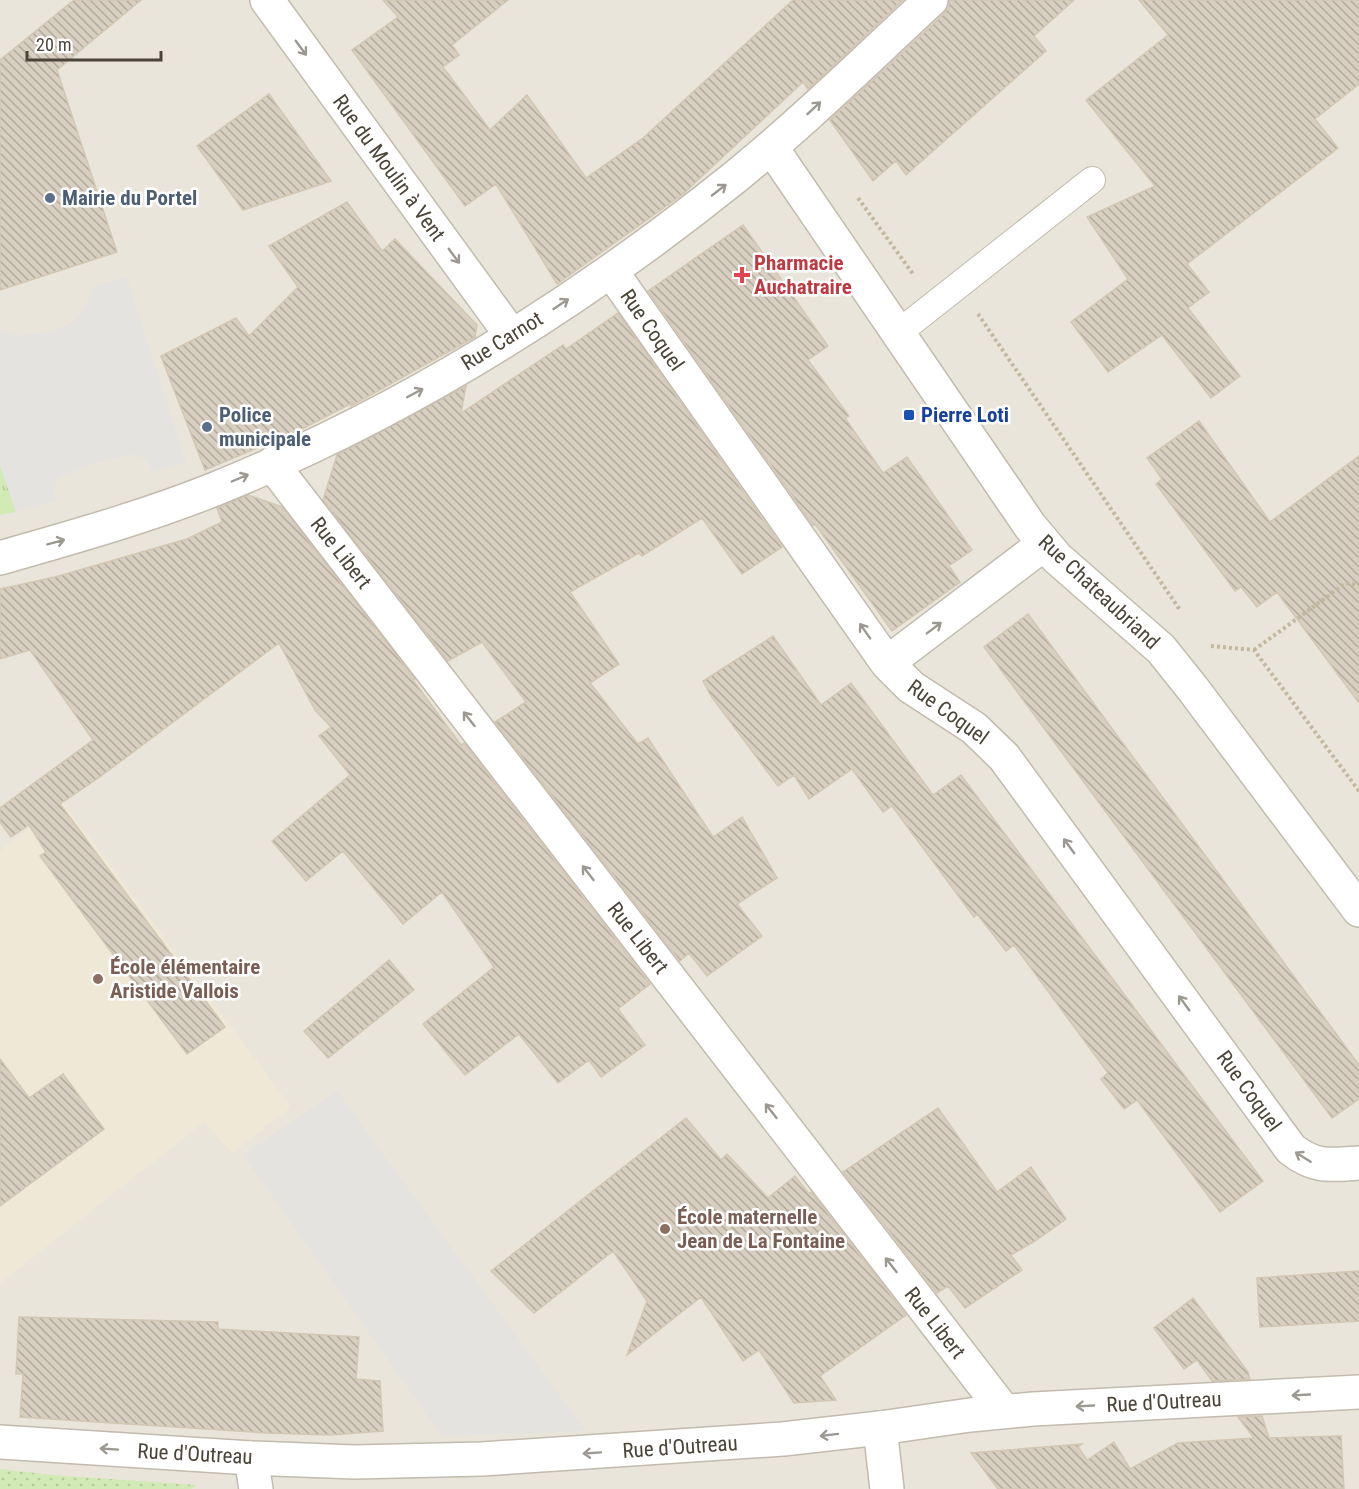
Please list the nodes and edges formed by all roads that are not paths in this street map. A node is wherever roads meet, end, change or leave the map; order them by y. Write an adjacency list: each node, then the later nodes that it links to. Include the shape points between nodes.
1 (267, 0): 7 (street, Rue du Moulin à Vent, one-way to 7)
2 (931, 0): 3 (street, Rue Carnot, one-way to 2)
3 (771, 147): 5 (street, Rue Carnot, one-way to 3); 6 (street, Rue Chateaubriand)
4 (1092, 180): 6 (lane)
5 (611, 271): 7 (street, Rue Carnot, one-way to 5); 11 (street, Rue Coquel, one-way to 5)
6 (898, 333): 9 (street, Rue Chateaubriand)
7 (512, 336): 8 (street, Rue Carnot, one-way to 7, via 386,409)
8 (272, 464): 10 (street, Rue Carnot, one-way to 8, via 159,510); 15 (street, Rue Libert, one-way to 8)
9 (1044, 544): 11 (street, one-way to 9); 12 (street, Rue Chateaubriand, via 1161,649)
10 (0, 558)
11 (887, 663): 13 (street, Rue Coquel, one-way to 11, via 1317,1164 1291,1149 1004,757 974,728 911,687)
12 (1359, 910)
13 (1359, 1163)
14 (1359, 1392): 15 (street, Rue d'Outreau, one-way to 15)
15 (1004, 1411): 16 (street, Rue d'Outreau)
16 (880, 1428): 18 (street, Rue d'Outreau, one-way to 18, via 758,1442 482,1459 356,1461); 19 (street)
17 (0, 1442): 18 (street, Rue d'Outreau, one-way to 17)
18 (253, 1473)
19 (887, 1489)

